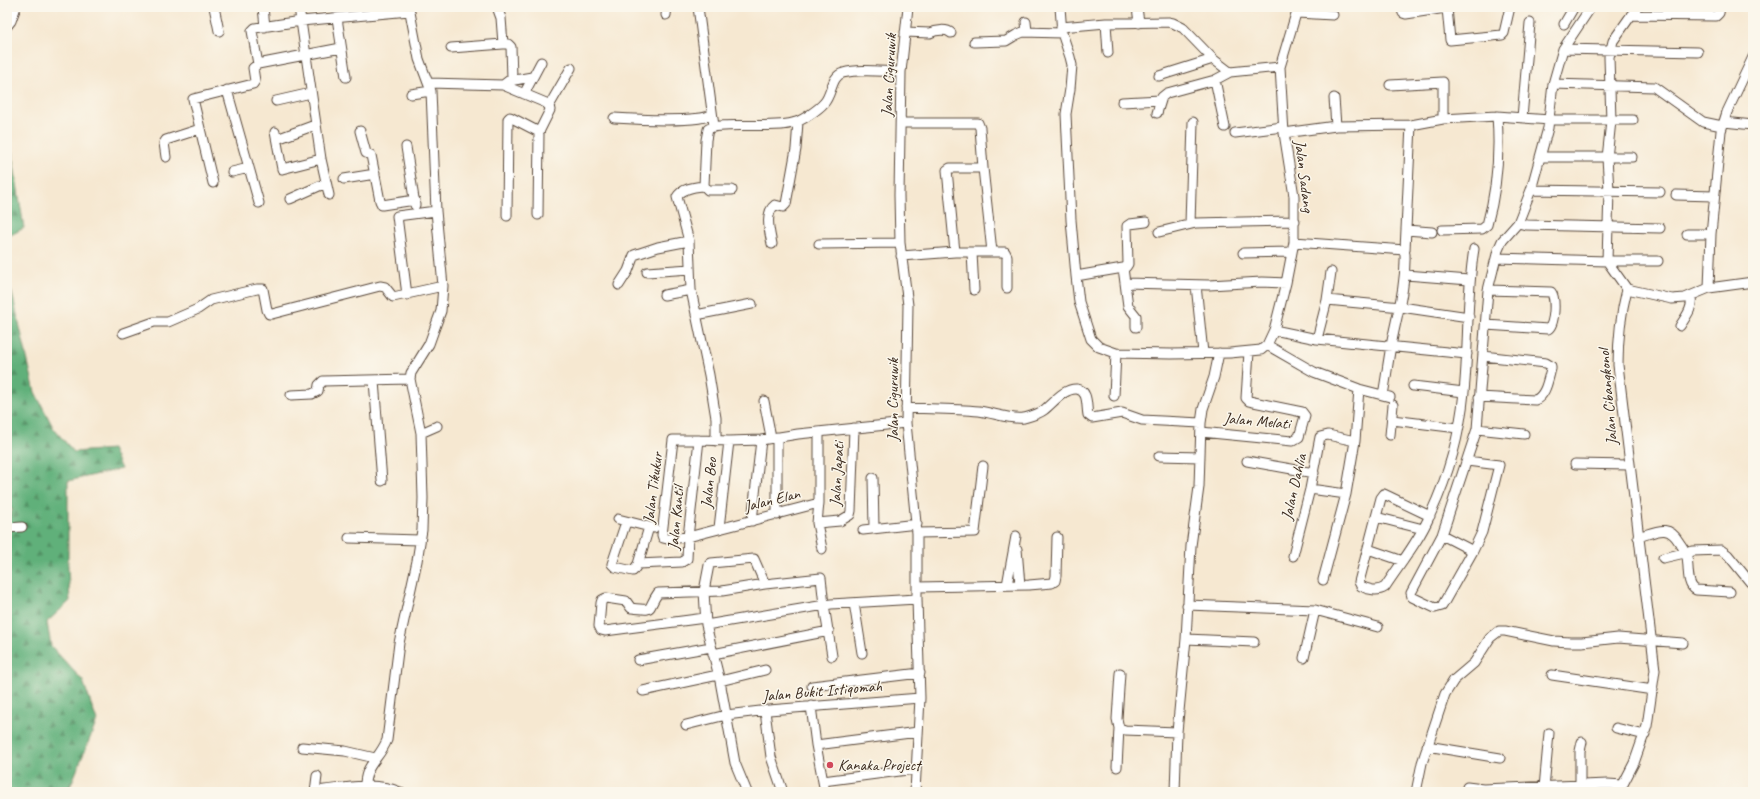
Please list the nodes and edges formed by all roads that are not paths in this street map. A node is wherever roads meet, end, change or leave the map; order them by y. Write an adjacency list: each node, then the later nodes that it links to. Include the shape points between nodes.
1 (16, 7): 27 (street)
2 (214, 7): 30 (street)
3 (263, 7): 28 (street)
4 (299, 7): 21 (street)
5 (497, 7): 35 (street, via 501,18)
6 (698, 7): 70 (street)
7 (908, 7): 31 (street, Jalan Ciguruwik)
8 (1060, 7): 29 (street)
9 (1137, 7): 24 (street)
10 (1401, 7): 15 (street, via 1406,14)
11 (1510, 7): 15 (street, via 1502,35 1450,40)
12 (1574, 7): 26 (street)
13 (1591, 7): 38 (street)
14 (1720, 7): 18 (street, via 1716,16)
15 (1450, 8)
16 (409, 9): 20 (street); 59 (street, via 419,59)
17 (1297, 10): 19 (street); 48 (street, Jalan Sadang)
18 (1634, 11): 39 (street)
19 (1333, 15)
20 (336, 18): 21 (street); 36 (street)
21 (301, 21): 28 (street); 42 (street)
22 (1026, 22): 32 (street)
23 (1106, 23): 24 (street); 29 (street); 41 (street)
24 (1139, 23): 44 (street, via 1168,22 1181,26)
25 (1530, 23): 73 (street)
26 (1564, 24)
27 (7, 26)
28 (265, 26): 46 (street, via 252,31)
29 (1061, 30): 32 (street); 152 (street, via 1072,65 1066,114)
30 (219, 31)
31 (906, 32): 33 (street); 49 (street, Jalan Ciguruwik)
32 (1027, 32): 34 (street, via 1016,34 1006,41)
33 (951, 33)
34 (974, 42)
35 (503, 44): 37 (street); 55 (street, via 511,47 513,75)
36 (341, 48): 42 (street); 52 (street)
37 (451, 48)
38 (1563, 49): 39 (street); 56 (street)
39 (1610, 49): 40 (street); 58 (street)
40 (1698, 52)
41 (1108, 53)
42 (306, 54): 46 (street); 61 (street)
43 (1753, 57): 81 (street)
44 (1213, 59): 50 (street); 51 (street)
45 (541, 62): 53 (street)
46 (258, 64): 60 (street, via 252,70 254,83)
47 (571, 68): 68 (street)
48 (1280, 68): 50 (street); 89 (street, Jalan Sadang)
49 (901, 72): 78 (street, via 841,73 835,79 824,103); 80 (street, Jalan Ciguruwik)
50 (1230, 72): 54 (street)
51 (1159, 76)
52 (346, 77)
53 (532, 77): 55 (street); 63 (street)
54 (1215, 80): 65 (street, via 1167,93); 87 (street)
55 (506, 83): 59 (street); 63 (street)
56 (1553, 84): 58 (street); 75 (street)
57 (1390, 85): 74 (street, via 1443,82)
58 (1610, 85): 77 (street); 81 (street, via 1654,87 1703,122)
59 (430, 87): 62 (street); 117 (street)
60 (227, 90): 88 (street, via 192,96); 99 (street)
61 (311, 93): 66 (street); 82 (street)
62 (411, 94)
63 (524, 94): 68 (street)
64 (1334, 98): 86 (street)
65 (1161, 100): 67 (street); 69 (street)
66 (276, 101)
67 (1122, 102)
68 (549, 106): 91 (street, via 550,110)
69 (1157, 113)
70 (712, 114): 72 (street, via 703,118 672,120); 85 (street)
71 (1497, 116): 73 (street); 74 (street); 127 (street, via 1498,176 1487,225 1482,229)
72 (614, 118)
73 (1522, 118): 75 (street)
74 (1443, 119): 83 (street)
75 (1550, 120): 77 (street); 96 (street)
76 (1632, 120): 77 (street)
77 (1611, 121): 97 (street)
78 (798, 122): 85 (street, via 775,126); 134 (street, via 786,204 783,207 775,205 770,212)
79 (1193, 122): 124 (street)
80 (901, 123): 100 (street, via 978,123); 133 (street, Jalan Ciguruwik)
81 (1723, 124): 84 (street); 113 (street)
82 (315, 125): 98 (street); 98 (street, via 276,136 282,169)
83 (1411, 125): 86 (street); 127 (street)
84 (1753, 125)
85 (714, 126): 106 (street, via 708,129 706,140)
86 (1336, 126): 89 (street)
87 (1225, 127)
88 (200, 129): 94 (street, via 166,140); 104 (street)
89 (1283, 130): 92 (street); 121 (street, Jalan Sadang, via 1294,196)
90 (360, 131): 102 (street, via 366,153 371,154)
91 (539, 132): 119 (street); 120 (street, via 508,119)
92 (1235, 133)
93 (406, 147): 115 (street)
94 (166, 157)
95 (1632, 157): 97 (street)
96 (1540, 158): 97 (street); 108 (street)
97 (1607, 158): 109 (street)
98 (321, 159): 105 (street)
99 (249, 168): 101 (street); 116 (street)
100 (983, 168): 137 (street, via 947,170); 138 (street)
101 (232, 172)
102 (375, 174): 103 (street); 115 (street, via 382,205)
103 (344, 179)
104 (213, 183)
105 (326, 183): 111 (street); 114 (street)
106 (704, 186): 107 (street, via 708,190); 131 (street, via 689,188 677,197)
107 (732, 190)
108 (1531, 190): 109 (street); 123 (street)
109 (1609, 190): 110 (street); 125 (street)
110 (1660, 192)
111 (329, 195)
112 (1676, 195): 113 (street)
113 (1714, 196): 130 (street)
114 (290, 199)
115 (414, 200): 118 (street)
116 (259, 204)
117 (436, 211): 118 (street); 159 (street)
118 (416, 213): 166 (street, via 397,216)
119 (538, 215)
120 (507, 216)
121 (1295, 221): 124 (street); 132 (street, Jalan Sadang)
122 (1146, 222): 147 (street, via 1126,226 1128,264)
123 (1518, 223): 125 (street); 144 (street, via 1502,241)
124 (1190, 224): 128 (street)
125 (1607, 228): 126 (street); 146 (street)
126 (1660, 228)
127 (1406, 230): 132 (street, via 1405,250)
128 (1159, 232)
129 (1687, 234): 130 (street)
130 (1711, 234): 162 (street)
131 (689, 241): 148 (street); 157 (street, via 634,255)
132 (1294, 242): 140 (street, Jalan Sadang)
133 (900, 243): 135 (street); 143 (street, Jalan Ciguruwik)
134 (772, 244)
135 (819, 244)
136 (1474, 249): 153 (street)
137 (955, 252): 141 (street); 143 (street)
138 (992, 252): 141 (street); 160 (street, via 1006,253)
139 (1243, 252): 140 (street)
140 (1292, 252): 156 (street, Jalan Sadang)
141 (972, 253): 164 (street)
142 (1405, 254): 151 (street)
143 (901, 256): 198 (street, Jalan Ciguruwik, via 908,312)
144 (1497, 258): 146 (street); 165 (street)
145 (1658, 260): 146 (street)
146 (1607, 261): 161 (street)
147 (1123, 268): 152 (street); 155 (street)
148 (690, 269): 149 (street); 163 (street)
149 (647, 272)
150 (1331, 272): 169 (street)
151 (1406, 275): 153 (street); 171 (street)
152 (1076, 276): 183 (street, via 1080,302 1091,339 1099,347)
153 (1469, 280): 173 (street)
154 (1753, 282): 162 (street)
155 (1125, 283): 158 (street); 176 (street, via 1128,306 1136,316)
156 (1286, 283): 158 (street); 177 (street, Jalan Sadang)
157 (619, 285)
158 (1196, 285): 184 (street)
159 (443, 286): 166 (street); 188 (street, via 441,311 429,344)
160 (1008, 288)
161 (1627, 288): 168 (street, via 1672,298); 221 (street, Jalan Cibangkonol, via 1618,341 1618,365)
162 (1710, 288): 168 (street)
163 (691, 290): 167 (street); 172 (street)
164 (974, 290)
165 (1488, 290): 174 (street); 174 (street, via 1551,292 1554,300 1552,324 1548,329)
166 (407, 295): 178 (street, via 393,297 385,287 380,286 269,314 263,289 257,289 211,300 198,309 168,322 154,322)
167 (664, 295)
168 (1691, 297): 175 (street, via 1692,305)
169 (1327, 300): 171 (street); 179 (street)
170 (752, 304): 172 (street)
171 (1401, 307): 173 (street); 181 (street)
172 (696, 315): 213 (street, via 716,418)
173 (1469, 317): 186 (street)
174 (1486, 325): 187 (street)
175 (1680, 326)
176 (1136, 327)
177 (1274, 330): 179 (street); 180 (street, Jalan Sadang)
178 (123, 333)
179 (1317, 339): 181 (street)
180 (1267, 345): 182 (street, via 1261,350); 191 (street, via 1314,372)
181 (1391, 346): 186 (street); 196 (street)
182 (1250, 352): 185 (street); 202 (street, Jalan Melati, via 1246,398 1249,401 1302,412 1305,416 1299,437 1292,440)
183 (1116, 353): 184 (street); 194 (street)
184 (1203, 353): 185 (street)
185 (1219, 353): 202 (street, via 1203,409)
186 (1467, 354): 192 (street)
187 (1483, 356): 195 (street); 195 (street, via 1546,363 1551,369 1543,394 1535,400)
188 (410, 379): 189 (street); 207 (street)
189 (374, 381): 193 (street, via 323,382 312,394); 225 (street)
190 (1413, 386): 192 (street)
191 (1358, 389): 196 (street); 215 (street)
192 (1464, 392): 204 (street)
193 (291, 395)
194 (1114, 396)
195 (1479, 396): 205 (street)
196 (1389, 399): 199 (street)
197 (764, 401): 210 (street)
198 (906, 408): 200 (street, Jalan Ciguruwik); 202 (street, via 1025,418 1043,411 1071,390 1078,389 1084,392 1088,415 1092,418 1122,414 1142,420)
199 (1392, 420): 204 (street); 209 (street)
200 (906, 423): 203 (street); 239 (street, Jalan Ciguruwik)
201 (437, 426): 207 (street)
202 (1201, 427): 217 (street)
203 (854, 428): 206 (street); 233 (street, Jalan Japati, via 850,515 840,521)
204 (1458, 428): 230 (street, via 1445,479)
205 (1477, 429): 208 (street); 219 (street)
206 (819, 432): 210 (street); 228 (street, Jalan Elan)
207 (421, 433): 248 (street, via 423,498)
208 (1524, 434)
209 (1390, 435)
210 (774, 437): 212 (street); 229 (street)
211 (699, 440): 213 (street); 242 (street, Jalan Tikukur, via 673,440); 244 (street, Jalan Kantil)
212 (761, 440): 214 (street); 232 (street)
213 (716, 441): 214 (street)
214 (729, 441): 237 (street, Jalan Beo)
215 (1355, 441): 223 (street, Jalan Dahlia, via 1328,435 1320,437); 227 (street)
216 (1159, 456): 217 (street)
217 (1200, 457): 268 (street)
218 (1247, 461): 223 (street)
219 (1467, 461): 243 (street); 251 (street, via 1499,465 1482,532)
220 (1575, 464): 221 (street)
221 (1629, 465): 246 (street, Jalan Cibangkonol)
222 (983, 466): 239 (street, via 975,532)
223 (1314, 473): 226 (street, Jalan Dahlia)
224 (873, 478): 238 (street)
225 (382, 482)
226 (1310, 489): 227 (street); 253 (street, Jalan Dahlia)
227 (1346, 494): 257 (street)
228 (819, 503): 229 (street, Jalan Elan); 233 (street, Jalan Japati)
229 (777, 514): 232 (street, Jalan Elan)
230 (1430, 516): 231 (street, via 1384,494); 240 (street)
231 (1376, 517): 240 (street); 250 (street)
232 (752, 521): 237 (street, Jalan Elan)
233 (817, 523): 249 (street)
234 (22, 527): 236 (street)
235 (650, 527): 242 (street, Jalan Elan); 256 (street, Jalan Kantil); 256 (street, Jalan Elan, via 622,521 612,564 633,571)
236 (7, 528)
237 (719, 528): 244 (street, Jalan Elan)
238 (874, 528): 239 (street); 241 (street)
239 (917, 528): 262 (street, Jalan Ciguruwik)
240 (1423, 529): 255 (street)
241 (863, 530)
242 (663, 534): 244 (street, Jalan Elan, via 667,539)
243 (1442, 535): 251 (street); 251 (street, via 1411,593 1416,600 1435,608 1442,606)
244 (688, 537): 256 (street, Jalan Kantil, via 688,558 684,562)
245 (1057, 537): 260 (street, via 1055,581)
246 (1638, 537): 252 (street, via 1656,531 1669,531 1674,534); 274 (street, Jalan Cibangkonol)
247 (349, 538): 248 (street)
248 (420, 540): 305 (street, via 399,643 387,740 383,750)
249 (822, 549)
250 (1368, 549): 255 (street); 255 (street, via 1359,582 1363,587 1382,589)
251 (1473, 551)
252 (1686, 553): 254 (street); 258 (street, via 1721,550); 264 (street, via 1693,589)
253 (1293, 556)
254 (1663, 558)
255 (1403, 560)
256 (638, 564)
257 (1323, 580)
258 (1750, 582)
259 (765, 584): 263 (street, via 722,591); 263 (street, via 754,559 712,563 707,569); 267 (street, via 820,577)
260 (1020, 585): 261 (street); 261 (street, via 1016,536)
261 (1007, 586): 262 (street)
262 (918, 587): 265 (street, Jalan Ciguruwik)
263 (704, 591): 270 (street); 270 (street, via 658,593 651,608 647,610 630,608 626,602 606,598 601,603 599,626 605,631)
264 (1730, 592)
265 (917, 599): 266 (street); 283 (street, Jalan Ciguruwik)
266 (854, 604): 267 (street); 278 (street)
267 (824, 605): 270 (street); 272 (street)
268 (1187, 605): 269 (street); 273 (street)
269 (1314, 610): 271 (street); 280 (street)
270 (705, 621): 277 (street)
271 (1378, 627)
272 (829, 631): 277 (street); 279 (street)
273 (1186, 639): 275 (street); 298 (street)
274 (1650, 640): 276 (street); 288 (street, Jalan Cibangkonol, via 1655,670); 303 (street, via 1618,638 1570,642 1499,631 1490,638 1474,663 1449,687)
275 (1254, 642)
276 (1683, 643)
277 (712, 650): 281 (street); 286 (street)
278 (862, 653)
279 (832, 656)
280 (1304, 658)
281 (638, 660)
282 (765, 670): 286 (street)
283 (920, 673): 287 (street); 290 (street, Jalan Ciguruwik)
284 (1120, 673): 295 (street, via 1117,719)
285 (1552, 675): 288 (street)
286 (719, 678): 289 (street); 293 (street)
287 (812, 686)
288 (1653, 690): 300 (street, Jalan Cibangkonol)
289 (643, 691)
290 (920, 698): 291 (street, Jalan Bukit Istiqomah); 297 (street, Jalan Ciguruwik)
291 (811, 706): 292 (street, Jalan Bukit Istiqomah); 302 (street)
292 (765, 711): 293 (street, Jalan Bukit Istiqomah); 320 (street, via 771,756)
293 (726, 715): 294 (street, Jalan Bukit Istiqomah); 319 (street, via 735,763)
294 (686, 725)
295 (1119, 728): 298 (street); 307 (street)
296 (1616, 728): 300 (street)
297 (918, 732): 302 (street); 308 (street, Jalan Ciguruwik)
298 (1177, 732): 323 (street)
299 (1549, 733): 313 (street)
300 (1645, 735): 315 (street, Jalan Cibangkonol)
301 (1582, 742): 311 (street)
302 (816, 745): 310 (street)
303 (1427, 746): 306 (street); 324 (street)
304 (302, 747): 305 (street, via 345,751)
305 (375, 758): 314 (street, via 367,771)
306 (1500, 758)
307 (1117, 767)
308 (916, 770): 310 (street); 322 (street, Jalan Ciguruwik)
309 (317, 776): 317 (street)
310 (823, 781): 321 (street)
311 (1580, 786): 313 (street); 315 (street)
312 (1467, 787): 316 (street)
313 (1544, 788): 316 (street)
314 (364, 789): 317 (street); 318 (street, via 387,788)
315 (1620, 789)
316 (1482, 791)
317 (315, 792)
318 (400, 792)
319 (747, 792)
320 (783, 792)
321 (825, 792)
322 (915, 792)
323 (1175, 792)
324 (1416, 792)

